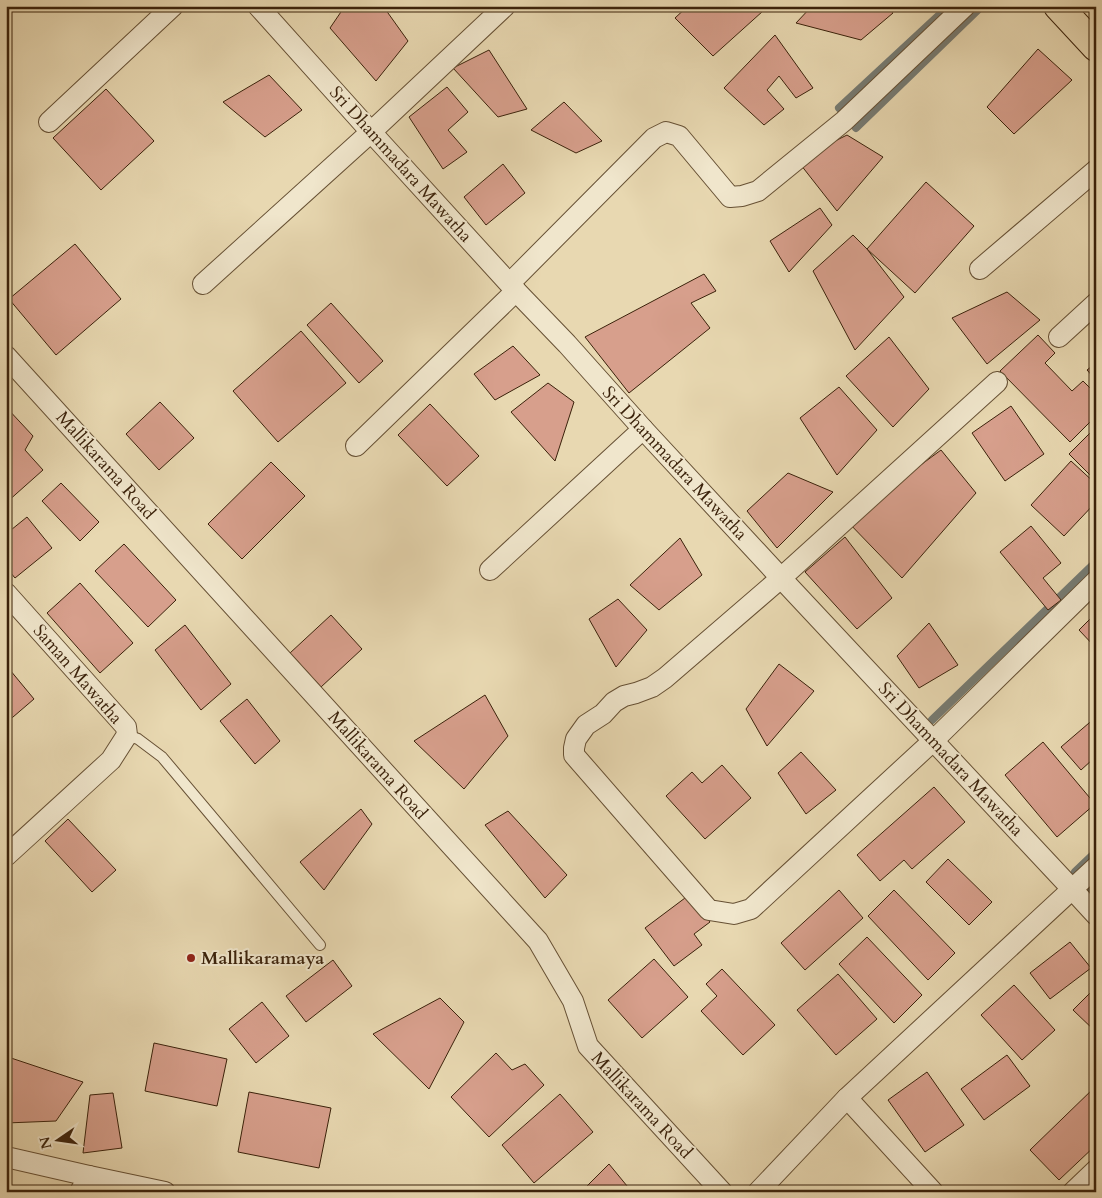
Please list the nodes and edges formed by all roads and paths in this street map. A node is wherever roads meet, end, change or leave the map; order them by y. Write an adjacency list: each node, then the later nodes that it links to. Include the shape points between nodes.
1 (173, 6): 7 (street)
2 (258, 6): 8 (street, Sri Dhammadara Mawatha)
3 (505, 6): 8 (street)
4 (964, 6): 12 (street, via 844,122 758,191 730,197 679,136 666,132 654,138)
5 (1058, 6): 6 (main road)
6 (1096, 47)
7 (49, 122)
8 (371, 132): 11 (street); 12 (street, Sri Dhammadara Mawatha)
9 (1096, 170): 10 (street)
10 (980, 269)
11 (203, 284)
12 (513, 287): 17 (street, Sri Dhammadara Mawatha); 18 (street)
13 (1096, 303): 14 (street)
14 (1059, 336)
15 (6, 356): 35 (street, Mallikarama Road, via 538,941 573,1001 588,1046)
16 (997, 382): 20 (street)
17 (643, 429): 19 (street); 20 (street, Sri Dhammadara Mawatha)
18 (356, 446)
19 (490, 570)
20 (781, 578): 24 (street, Sri Dhammadara Mawatha); 24 (street, via 665,678 652,687 614,702 576,738 574,755 709,910 734,914 751,909)
21 (1096, 581): 24 (street)
22 (6, 593): 23 (street, Saman Mawatha, via 126,727)
23 (126, 735): 25 (street, via 111,760); 29 (lane, via 138,739 162,757)
24 (934, 740): 27 (street, Sri Dhammadara Mawatha)
25 (6, 856)
26 (1096, 867): 27 (street)
27 (1072, 889): 28 (street, Sri Dhammadara Mawatha); 30 (street)
28 (1096, 915)
29 (320, 945)
30 (847, 1098): 36 (street); 37 (street)
31 (6, 1157): 33 (street)
32 (1096, 1170): 38 (street)
33 (84, 1184): 34 (street)
34 (165, 1192)
35 (722, 1192)
36 (758, 1192)
37 (933, 1192)
38 (1073, 1192)

